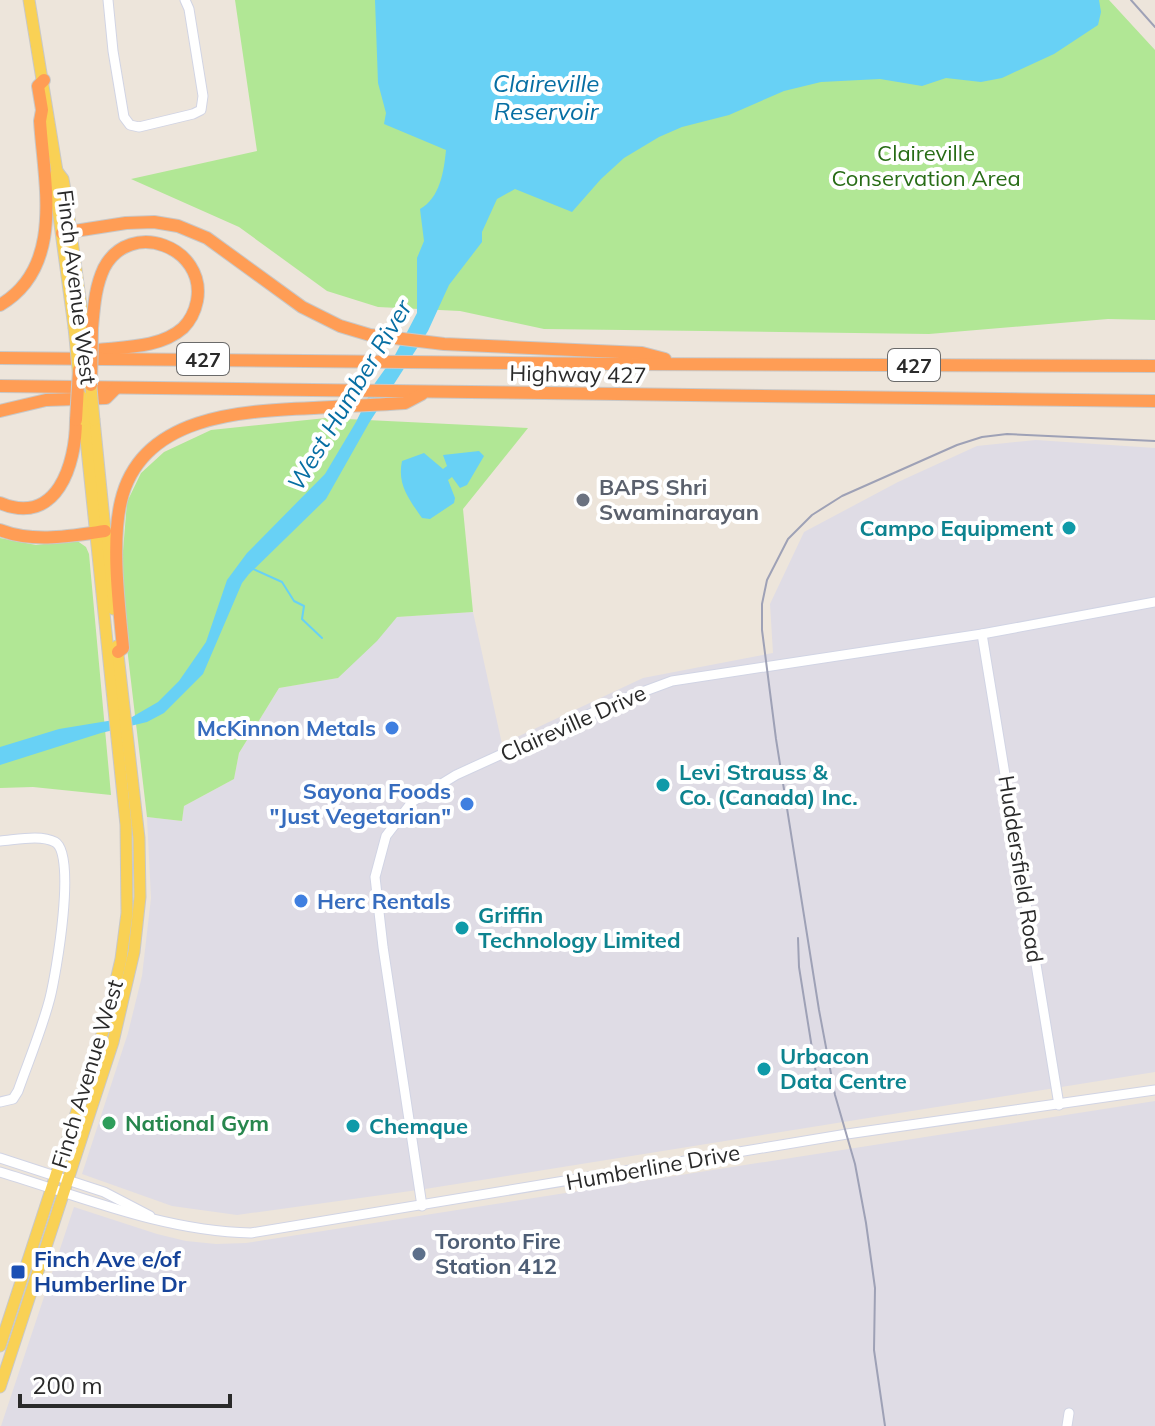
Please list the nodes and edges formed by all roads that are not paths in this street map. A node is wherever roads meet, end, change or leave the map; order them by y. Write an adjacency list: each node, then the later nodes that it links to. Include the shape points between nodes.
1 (29, 0): 4 (main road, Finch Avenue West)
2 (108, 0): 3 (street, via 124,117 139,127 201,110)
3 (185, 0)
4 (44, 80): 5 (main road, Finch Avenue West); 6 (highway, via 38,86 44,244 26,283)
5 (67, 232): 7 (main road, Finch Avenue West); 10 (highway, via 154,222 178,226 207,238 302,307 370,335 444,344 642,353)
6 (0, 305)
7 (84, 328): 9 (highway, via 105,266 117,252 150,241 187,259 198,293 192,316 182,328 159,341); 12 (main road, Finch Avenue West, bridge); 13 (highway, bridge)
8 (0, 358): 9 (highway, Highway 427 / 427)
9 (51, 358): 10 (highway, Highway 427 / 427)
10 (683, 364): 11 (highway, Highway 427 / 427)
11 (1155, 366)
12 (79, 370): 19 (highway, bridge)
13 (91, 385): 19 (main road, Finch Avenue West, bridge)
14 (0, 386): 15 (highway, Highway 427 / 427)
15 (116, 388): 16 (highway, Highway 427 / 427); 18 (highway, via 106,398 46,400)
16 (424, 393): 17 (highway, Highway 427 / 427); 25 (highway, via 405,403 204,420 153,448 138,462 119,509 123,648)
17 (1155, 401)
18 (0, 411)
19 (85, 420): 20 (highway, via 70,469 50,499 34,507); 22 (main road, Finch Avenue West)
20 (0, 503)
21 (0, 530): 22 (highway, via 32,537)
22 (100, 532): 25 (main road, Finch Avenue West); 26 (main road, Finch Avenue West)
23 (1155, 602): 24 (street, Claireville Drive)
24 (982, 634): 30 (street, Huddersfield Road); 35 (street, Claireville Drive, via 672,681 456,775 412,802 386,836 375,877)
25 (118, 652): 26 (main road, Finch Avenue West)
26 (117, 692): 33 (main road, Finch Avenue West, via 128,878 121,959)
27 (0, 841): 29 (street, via 46,839 62,849 64,860 63,918 50,998 18,1091 13,1099)
28 (1155, 1090): 30 (street, Humberline Drive)
29 (0, 1102)
30 (1059, 1105): 35 (street, Humberline Drive, via 834,1136)
31 (0, 1158): 33 (street, Humberline Drive)
32 (0, 1172): 34 (street, Humberline Drive)
33 (62, 1177): 34 (main road, Finch Avenue West); 36 (street, Humberline Drive)
34 (58, 1190): 36 (street, Humberline Drive); 37 (main road, Finch Avenue West); 38 (main road, Finch Avenue West)
35 (422, 1206): 36 (street, Humberline Drive, via 251,1233 198,1230)
36 (153, 1218)
37 (0, 1346)
38 (0, 1387)
39 (1069, 1413): 40 (street)
40 (1067, 1426)

